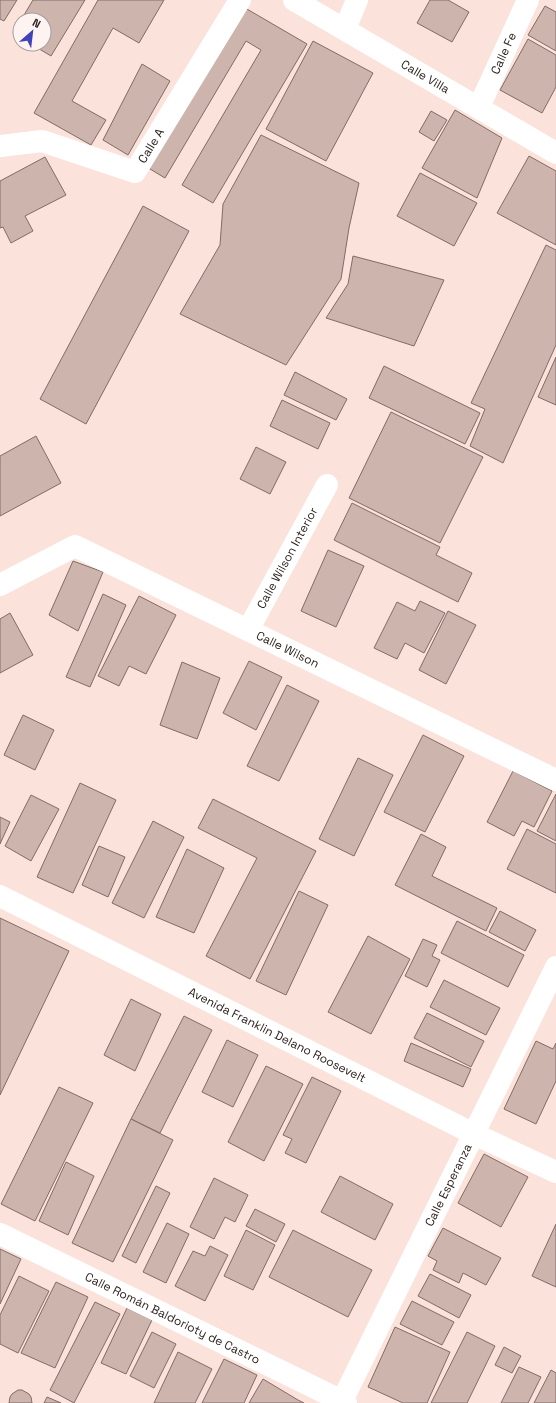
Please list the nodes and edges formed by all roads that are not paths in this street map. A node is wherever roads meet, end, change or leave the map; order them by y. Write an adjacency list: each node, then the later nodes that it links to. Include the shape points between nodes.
1 (240, 0): 7 (street, Calle A, via 135,172 42,141)
2 (294, 0): 5 (street, Calle Villa)
3 (357, 0): 5 (street)
4 (528, 0): 6 (street, Calle Fe)
5 (345, 30): 6 (street, Calle Villa)
6 (479, 107): 8 (street, Calle Villa)
7 (0, 146)
8 (556, 153)
9 (327, 485): 11 (street, Calle Wilson Interior)
10 (0, 585): 11 (street, Calle Wilson, via 75,546)
11 (248, 630): 12 (street, Calle Wilson)
12 (556, 780)
13 (0, 896): 15 (street, Avenida Franklin Delano Roosevelt)
14 (556, 967): 15 (street, Calle Esperanza)
15 (474, 1134): 16 (street, Avenida Franklin Delano Roosevelt); 18 (street, Calle Esperanza)
16 (556, 1172)
17 (0, 1234): 18 (street, Calle Román Baldorioty de Castro)
18 (343, 1402)

